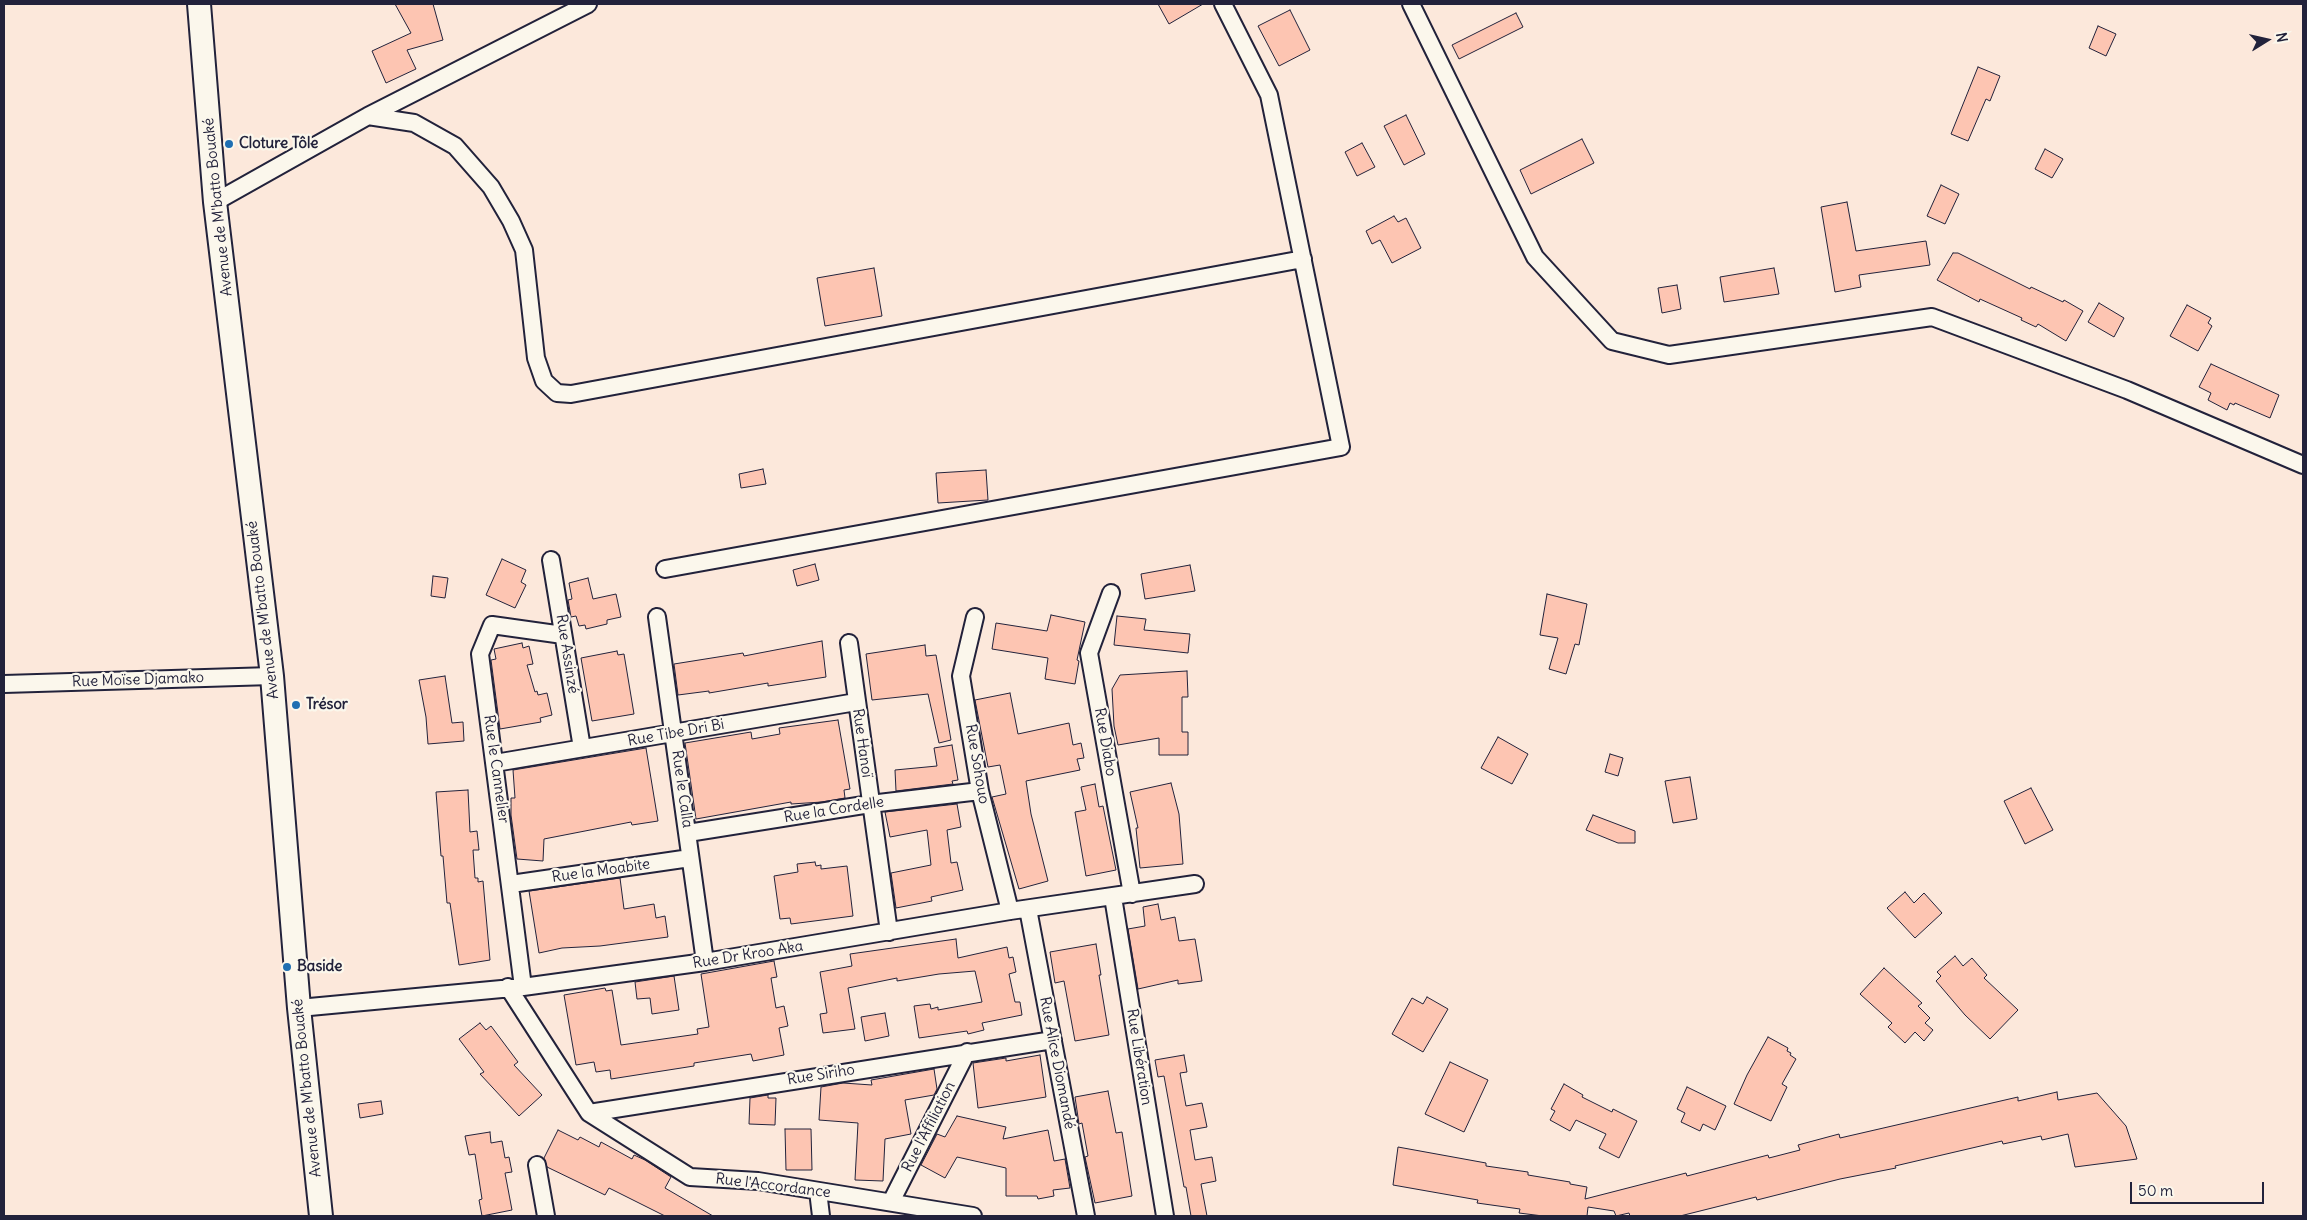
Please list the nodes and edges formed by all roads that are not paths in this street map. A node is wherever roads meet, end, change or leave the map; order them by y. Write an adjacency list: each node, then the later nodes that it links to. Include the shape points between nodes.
1 (199, 4): 6 (street, Avenue de M'batto Bouaké)
2 (588, 4): 5 (street)
3 (1224, 4): 7 (street, via 1269,95)
4 (1411, 4): 8 (street, via 1535,257 1612,341 1669,355 1932,317 2127,390)
5 (368, 116): 6 (street); 7 (street, via 414,123 447,141 491,188 524,250 536,358 544,381 557,393 571,394)
6 (215, 202): 16 (street, Avenue de M'batto Bouaké)
7 (1303, 259): 10 (street, via 1341,447)
8 (2303, 465)
9 (551, 560): 14 (street, Rue Assinzé)
10 (665, 569)
11 (1111, 593): 28 (street, Rue Diabo, via 1089,653)
12 (657, 617): 19 (street, Rue le Calla)
13 (975, 617): 22 (street, Rue Sohouo, via 961,676)
14 (564, 635): 20 (street, Rue Assinzé); 21 (street, Rue le Cannelier, via 492,625 480,654)
15 (849, 643): 18 (street, Rue Hanoï)
16 (272, 676): 17 (street, Rue Moïse Djamako); 35 (street, Avenue de M'batto Bouaké)
17 (4, 684)
18 (856, 702): 19 (street, Rue Tibe Dri Bi); 23 (street, Rue Hanoï)
19 (674, 733): 20 (street, Rue Tibe Dri Bi); 24 (street, Rue le Calla)
20 (582, 748): 21 (street, Rue Tibe Dri Bi)
21 (495, 763): 26 (street, Rue le Cannelier)
22 (980, 791): 23 (street, Rue la Cordelle); 31 (street, Rue Sohouo)
23 (870, 804): 24 (street, Rue la Cordelle); 32 (street, Rue Hanoï)
24 (688, 833): 25 (street, Rue le Calla)
25 (690, 858): 26 (street, Rue la Moabite); 33 (street, Rue le Calla)
26 (511, 884): 34 (street, Rue le Cannelier)
27 (1195, 884): 28 (street, Rue Dr Kroo Aka)
28 (1132, 894): 29 (street, Rue Dr Kroo Aka)
29 (1113, 897): 30 (street, Rue Dr Kroo Aka); 48 (street, Rue Libération)
30 (1028, 909): 31 (street, Rue Dr Kroo Aka); 36 (street, Rue Alice Diomandé)
31 (1010, 911): 32 (street, Rue Dr Kroo Aka)
32 (888, 932): 33 (street, Rue Dr Kroo Aka)
33 (705, 962): 34 (street, Rue Dr Kroo Aka)
34 (516, 987): 35 (street, Rue Dr Kroo Aka); 38 (street, Rue l'Accordance)
35 (299, 1008): 43 (street, Avenue de M'batto Bouaké)
36 (1053, 1040): 37 (street, Rue Siriho); 47 (street, Rue Alice Diomandé)
37 (967, 1052): 38 (street, Rue Siriho); 41 (street, Rue l'Affiliation)
38 (589, 1112): 40 (street, Rue l'Accordance, via 690,1178 758,1181)
39 (537, 1165): 44 (street)
40 (818, 1191): 41 (street, Rue l'Accordance); 45 (street)
41 (891, 1202): 42 (street, Rue l'Accordance)
42 (952, 1214): 46 (street, Rue l'Accordance)
43 (321, 1216)
44 (546, 1216)
45 (822, 1216)
46 (973, 1216)
47 (1086, 1216)
48 (1165, 1216)

